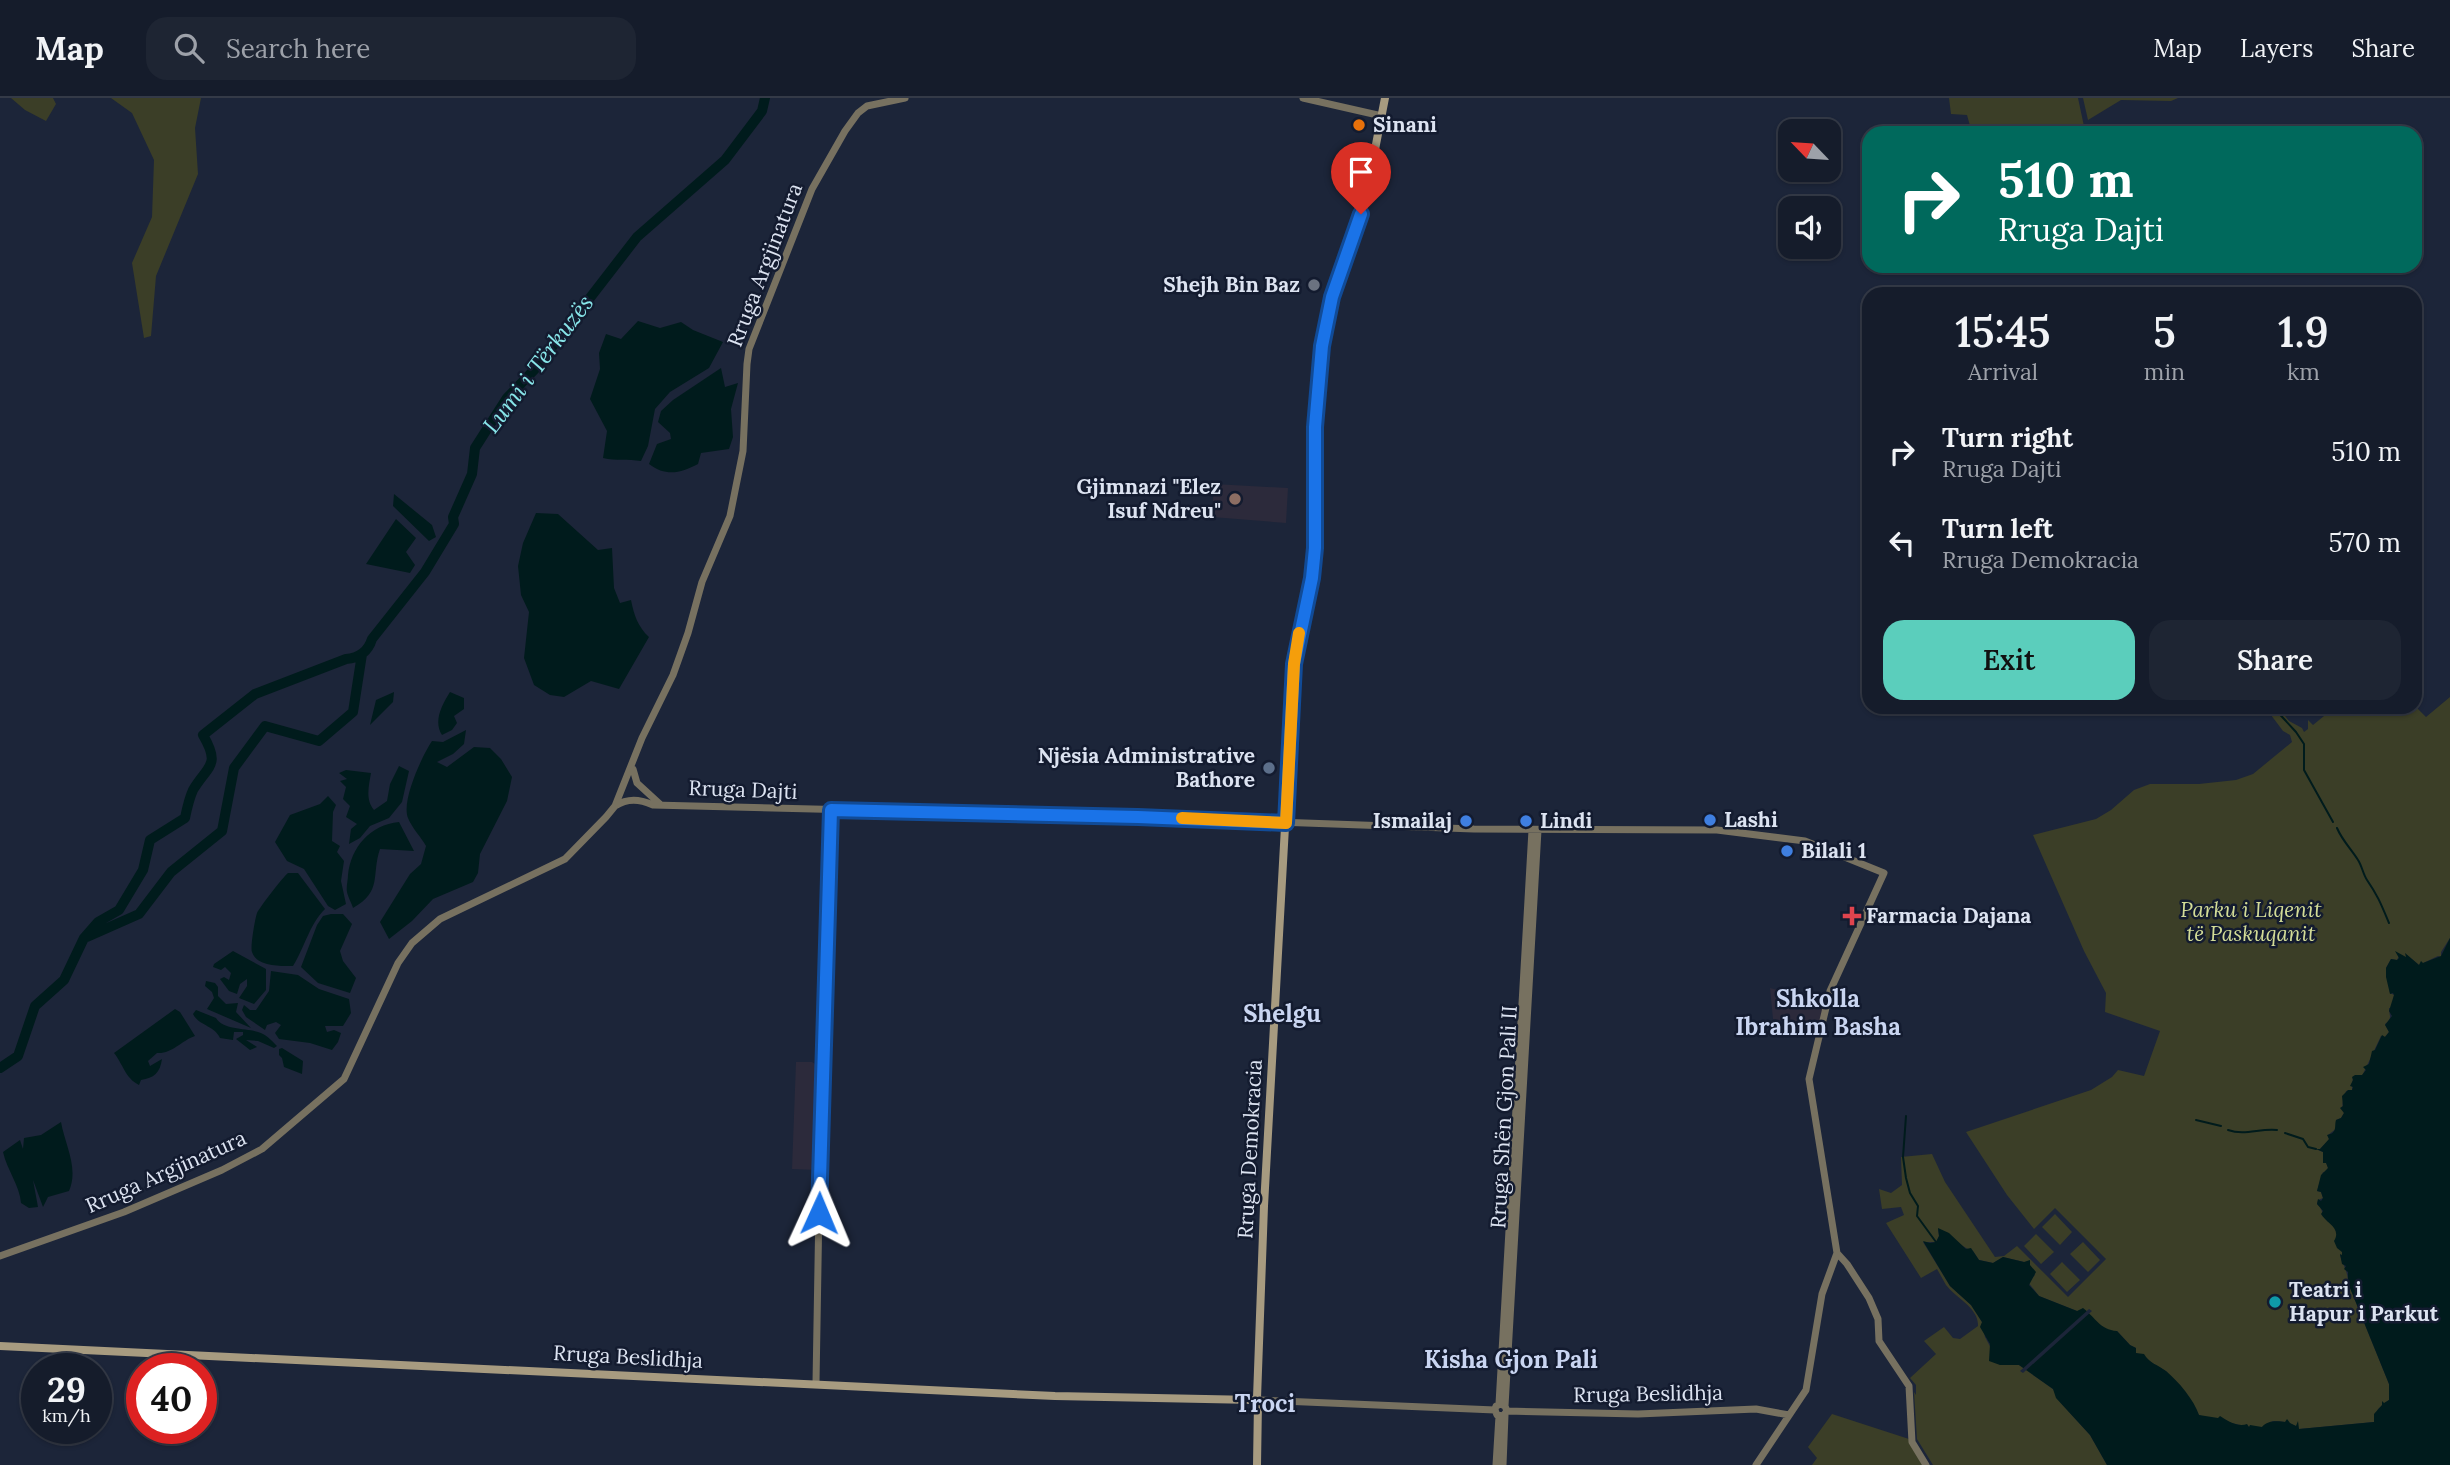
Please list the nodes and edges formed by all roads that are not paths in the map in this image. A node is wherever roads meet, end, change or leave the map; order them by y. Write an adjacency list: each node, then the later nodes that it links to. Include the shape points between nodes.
1 (905, 98): 5 (street, Rruga Argjinatura, via 873,104 858,113 812,189 749,349 743,451 730,516 702,582 673,675)
2 (1303, 98): 4 (street)
3 (1385, 98): 4 (main road, Rruga Demokracia)
4 (1382, 116): 12 (main road, Rruga Demokracia, via 1365,201 1323,336 1315,427 1314,555 1294,664)
5 (633, 765): 6 (street); 7 (street, Rruga Argjinatura)
6 (639, 785): 7 (street, via 631,781); 8 (street, via 640,796); 9 (street)
7 (623, 787): 8 (street, via 622,793); 10 (street, Rruga Argjinatura)
8 (632, 800): 9 (street, Rruga Dajti); 10 (street)
9 (661, 805): 11 (street, Rruga Dajti)
10 (615, 806): 15 (street, Rruga Argjinatura, via 565,859 440,919 412,943 398,963 344,1079 262,1149 124,1212)
11 (831, 810): 12 (street, Rruga Dajti); 19 (street)
12 (1286, 823): 13 (street, Rruga Dajti); 20 (main road, Rruga Demokracia)
13 (1535, 830): 14 (street, Rruga Dajti, via 1734,831 1805,841 1884,873 1830,991 1809,1079); 21 (street, Rruga Shën Gjon Pali II)
14 (1837, 1253): 16 (street); 17 (street)
15 (0, 1256)
16 (1834, 1262): 17 (street); 22 (street, via 1822,1294 1809,1381)
17 (1852, 1272): 27 (street, via 1878,1319 1884,1351 1909,1386 1912,1442)
18 (0, 1346): 19 (main road, Rruga Beslidhja)
19 (816, 1383): 20 (main road, Rruga Beslidhja, via 1055,1396)
20 (1258, 1400): 21 (street, Rruga Beslidhja); 23 (main road, Rruga Demokracia)
21 (1501, 1410): 22 (street, Rruga Beslidhja, via 1638,1414 1756,1409); 24 (street, Rruga Shën Gjon Pali II); 25 (street, Rruga Shën Gjon Pali II)
22 (1789, 1415): 26 (street)
23 (1257, 1465)
24 (1496, 1465)
25 (1503, 1465)
26 (1756, 1465)
27 (1926, 1465)

